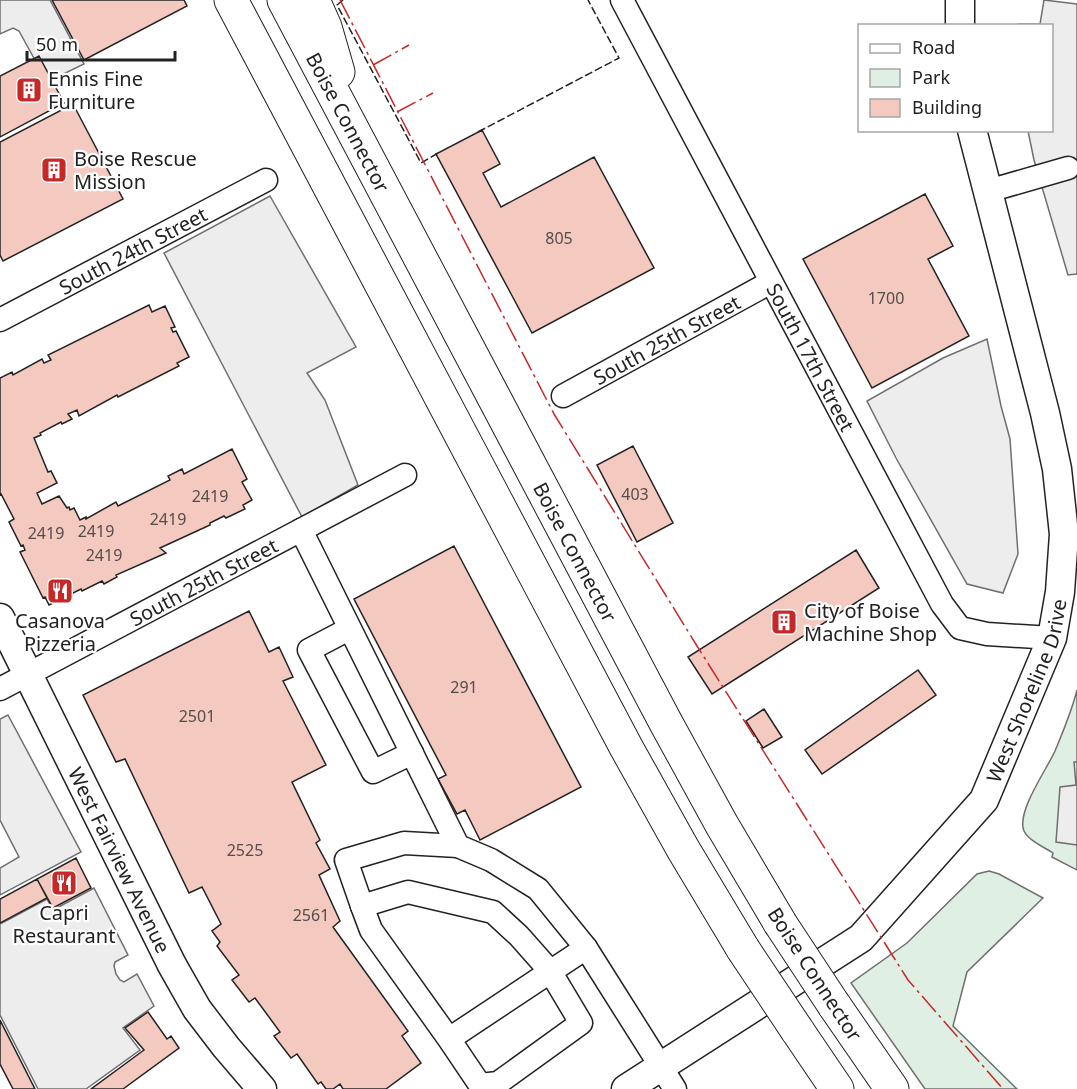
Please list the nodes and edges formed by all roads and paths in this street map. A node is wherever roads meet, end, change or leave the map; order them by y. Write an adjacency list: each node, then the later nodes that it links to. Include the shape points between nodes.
1 (231, 0): 31 (highway, bridge, via 626,747 743,948)
2 (284, 0): 8 (highway, Boise Connector)
3 (313, 0): 8 (highway, via 325,27)
4 (622, 0): 12 (street, South 17th Street)
5 (960, 0): 6 (main road)
6 (960, 24)
7 (973, 132): 11 (main road, West Shoreline Drive)
8 (358, 140): 32 (highway, Boise Connector, bridge, via 722,825 780,923)
9 (1068, 168): 11 (street)
10 (266, 180): 13 (street, South 24th Street)
11 (988, 191): 19 (main road, West Shoreline Drive, via 1057,469 1064,534)
12 (771, 282): 14 (street, South 25th Street); 19 (street, South 17th Street, via 934,591 960,628 987,634)
13 (0, 320)
14 (563, 396)
15 (405, 475): 16 (street, South 25th Street)
16 (301, 530): 18 (street); 20 (street, South 25th Street)
17 (0, 618): 20 (main road, West Fairview Avenue)
18 (349, 628): 22 (street); 22 (street, via 309,650 373,772)
19 (1052, 638): 28 (main road, West Shoreline Drive, via 984,800 861,938)
20 (28, 674): 21 (street, South 25th Street); 29 (main road, West Fairview Avenue, via 172,965 197,1009)
21 (0, 689)
22 (412, 753): 23 (street)
23 (458, 846): 24 (street, via 404,843 346,860); 25 (street, via 491,860 538,889)
24 (362, 906): 26 (street, via 408,892 493,912); 27 (street, via 371,930)
25 (586, 948): 26 (street); 28 (street)
26 (550, 971): 27 (street); 27 (street, via 581,1023 498,1083 480,1085)
27 (449, 1039)
28 (668, 1078): 30 (main road, West Shoreline Drive)
29 (262, 1089)
30 (626, 1089)
31 (837, 1089)
32 (892, 1089)

